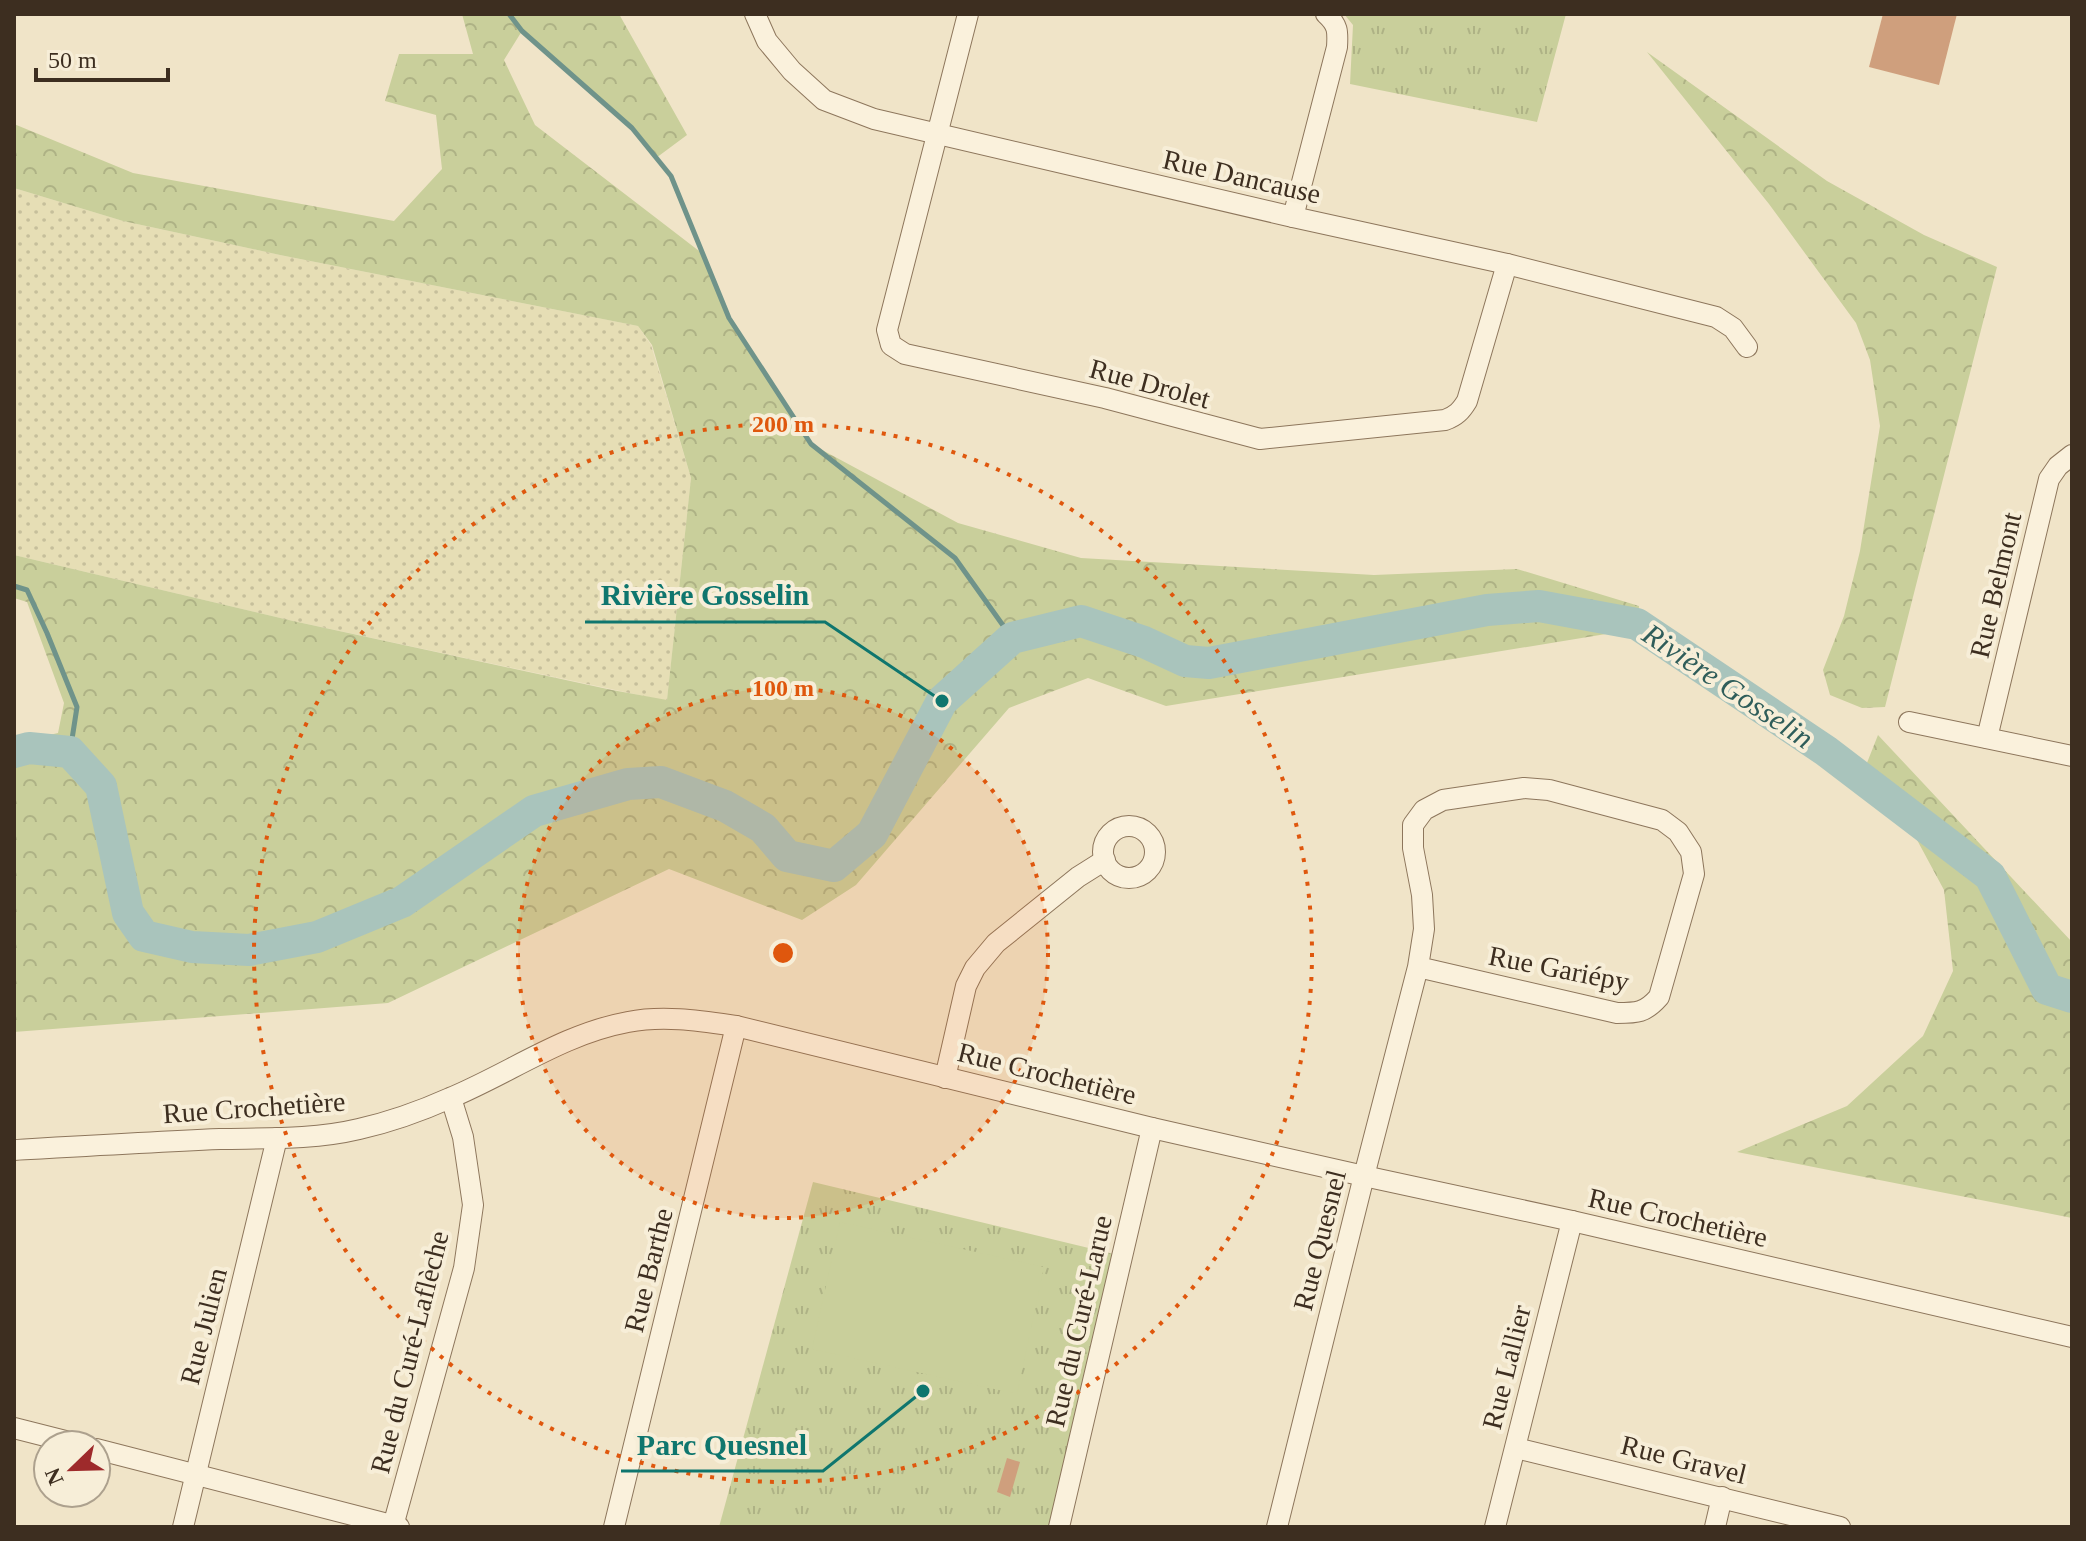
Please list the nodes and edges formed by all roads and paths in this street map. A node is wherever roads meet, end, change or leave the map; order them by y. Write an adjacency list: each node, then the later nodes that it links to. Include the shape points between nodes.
1 (755, 14): 4 (street, Rue Dancause, via 767,41 824,100)
2 (968, 14): 4 (street)
3 (1326, 14): 5 (street, via 1334,21 1337,47)
4 (936, 134): 5 (street, Rue Dancause); 6 (street, Rue Drolet, via 887,330 891,345 905,354 1105,398 1245,436 1260,439 1453,417 1467,401)
5 (1293, 217): 6 (street, Rue Dancause)
6 (1507, 264): 7 (street, Rue Dancause, via 1716,317)
7 (1747, 347)
8 (2072, 455): 10 (street, Rue Belmont, via 2049,479)
9 (1909, 722): 10 (street)
10 (1987, 738): 11 (street)
11 (2072, 756)
12 (1105, 860): 15 (street, via 996,943 975,968)
13 (1418, 967): 13 (street, Rue Gariépy, via 1424,929 1413,825 1424,810 1443,800 1524,788 1549,790 1662,820 1691,852 1694,874 1659,997 1649,1009 1617,1013); 20 (street, Rue Quesnel)
14 (736, 1026): 15 (street, Rue Crochetière); 16 (street, Rue Crochetière, via 666,1019 593,1030); 29 (street, Rue Barthe)
15 (945, 1078): 17 (street, Rue Crochetière)
16 (451, 1098): 18 (street, Rue Crochetière, via 358,1129); 27 (street, Rue du Curé-Laflèche, via 473,1205 464,1268)
17 (1152, 1128): 20 (street, Rue Crochetière); 30 (street, Rue du Curé-Larue)
18 (277, 1138): 19 (street, Rue Crochetière); 25 (street, Rue Julien)
19 (14, 1150)
20 (1364, 1176): 21 (street, Rue Crochetière); 31 (street, Rue Quesnel)
21 (1572, 1221): 22 (street, Rue Crochetière); 23 (street, Rue Lallier)
22 (2072, 1337)
23 (1516, 1448): 26 (street, Rue Gravel); 32 (street, Rue Lallier)
24 (112, 1453): 25 (street)
25 (195, 1475): 27 (street); 28 (street, Rue Julien)
26 (1722, 1497): 33 (street); 34 (street, Rue Gravel)
27 (396, 1526)
28 (183, 1527)
29 (614, 1527)
30 (1059, 1527)
31 (1277, 1527)
32 (1495, 1527)
33 (1715, 1527)
34 (1840, 1527)

